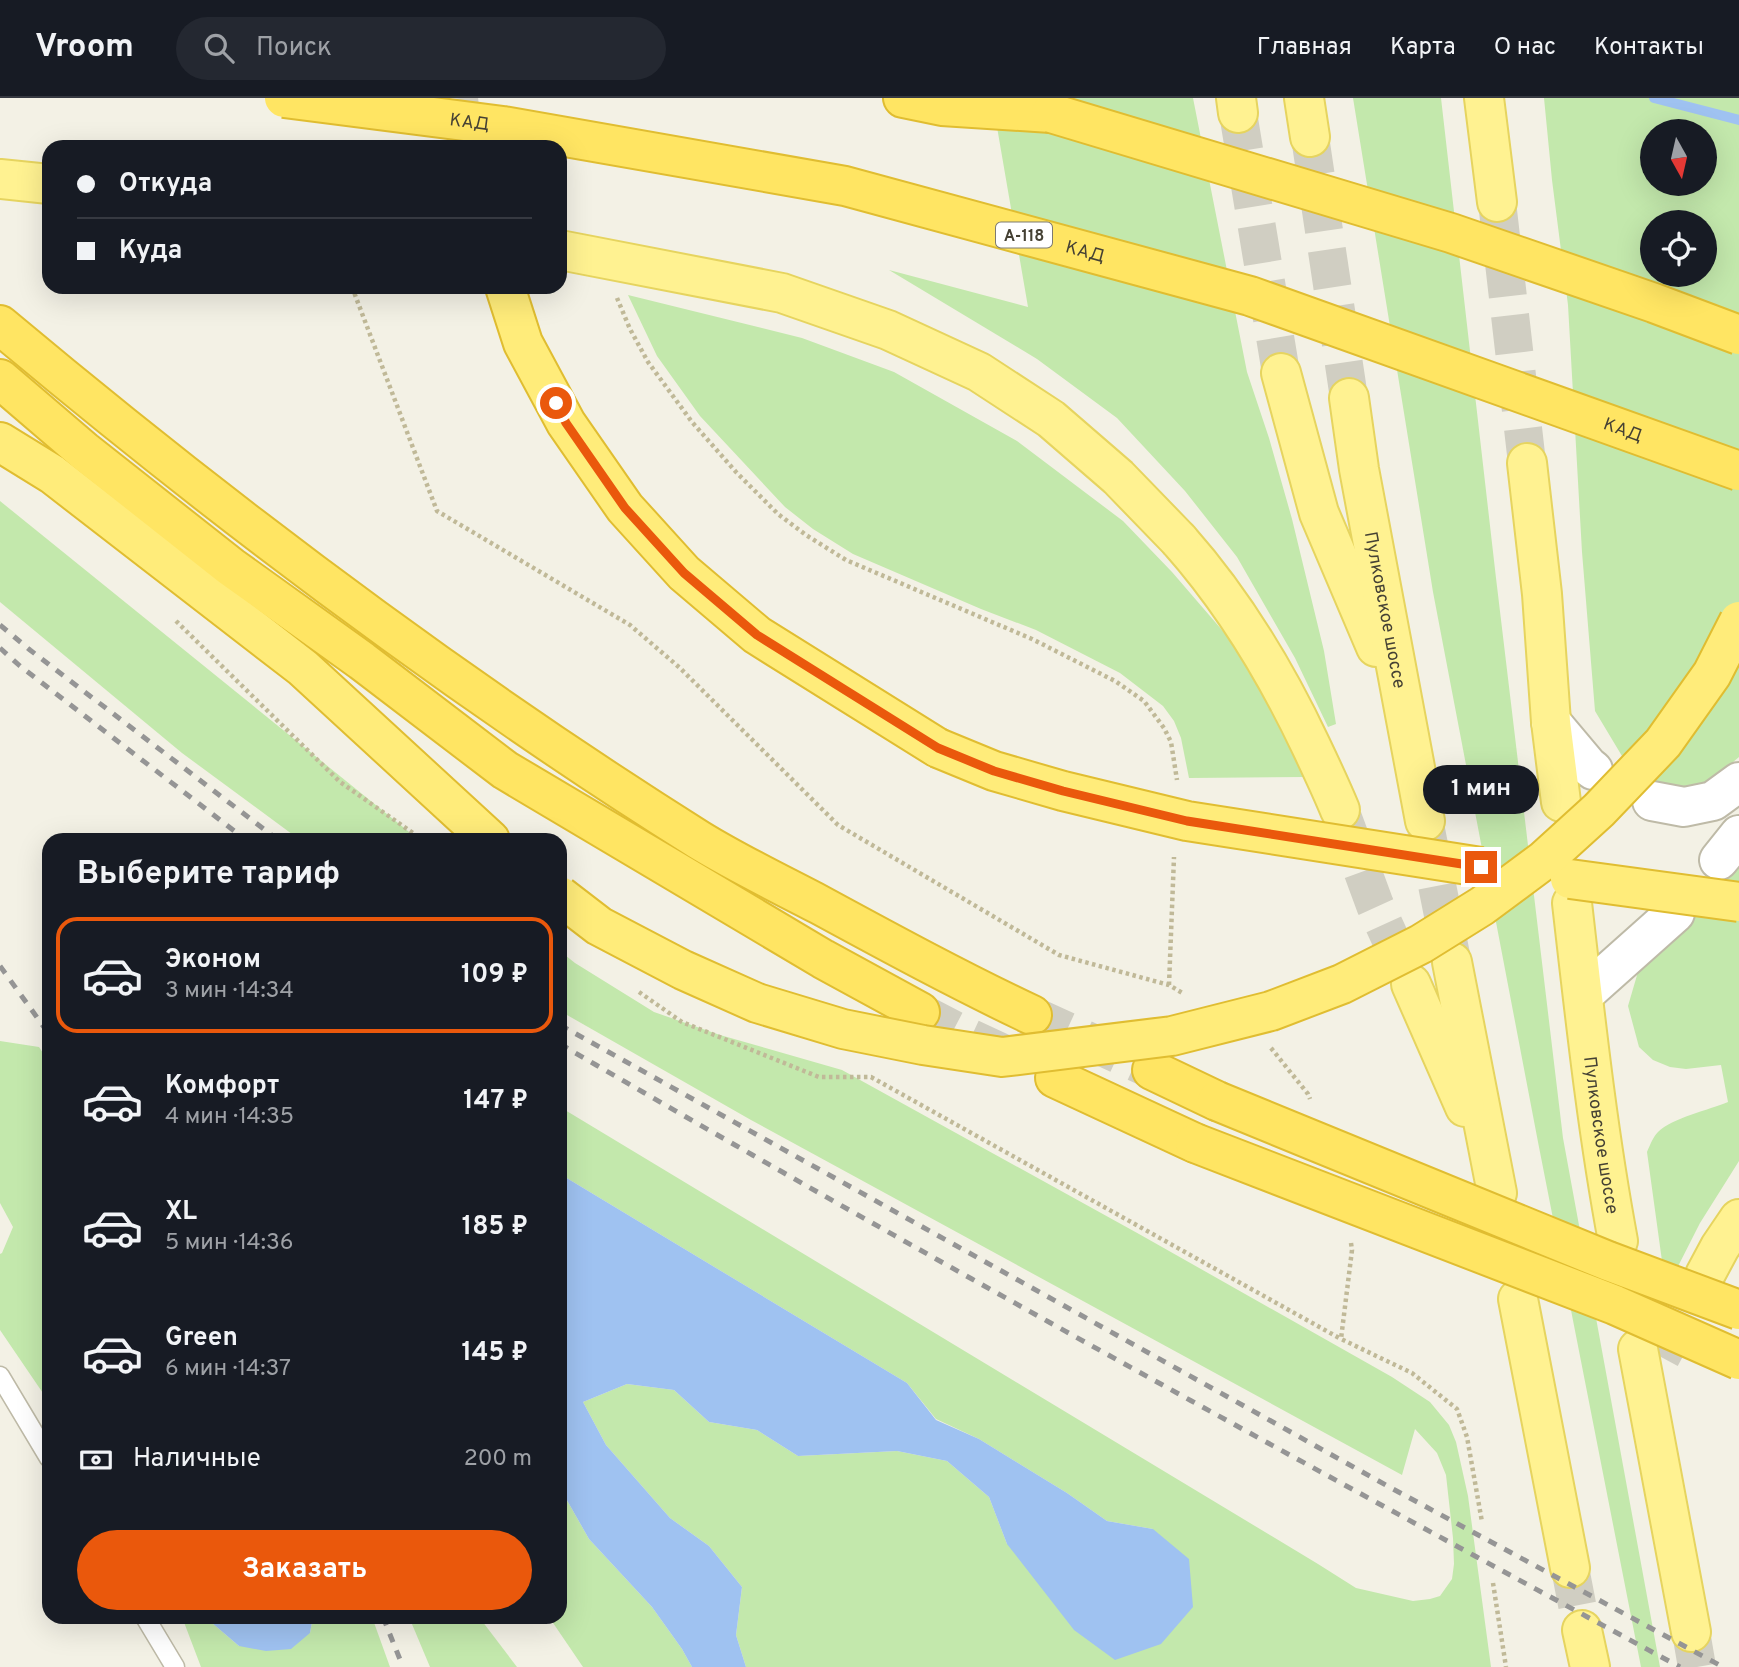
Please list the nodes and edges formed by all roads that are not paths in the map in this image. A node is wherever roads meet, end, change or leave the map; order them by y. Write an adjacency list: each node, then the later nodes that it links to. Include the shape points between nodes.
1 (284, 98): 19 (highway, КАД / А-118, bridge, via 503,127 845,186 1250,296)
2 (903, 98): 4 (highway, via 942,106)
3 (1304, 98): 6 (main road)
4 (1037, 105): 13 (highway, bridge, via 1451,233)
5 (1488, 105): 9 (main road)
6 (1310, 137)
7 (0, 179): 8 (main road)
8 (42, 183)
9 (1497, 202)
10 (567, 251): 27 (main road, bridge, via 782,293 888,330 979,372 1051,419 1118,477 1179,540 1242,621 1289,700)
11 (507, 294): 30 (highway, bridge, via 523,344 566,423 625,508 684,573 757,635 938,748 994,771 1187,821)
12 (0, 325): 39 (highway, via 261,536 513,719 702,842)
13 (1739, 335)
14 (1280, 373): 21 (main road, via 1318,513)
15 (0, 379): 38 (highway, via 231,568 505,770 811,953)
16 (1349, 398): 21 (main road, Пулковское шоссе)
17 (0, 442): 29 (highway, via 52,474 303,668)
18 (1527, 463): 22 (main road)
19 (1739, 471)
20 (1739, 621): 32 (highway, bridge, via 1712,674 1663,743 1599,810 1482,906 1421,944 1342,984 1271,1011 1172,1036 1002,1057 843,1029 757,1003 683,971 599,926)
21 (1404, 714): 28 (main road, Пулковское шоссе)
22 (1551, 722): 23 (street); 26 (main road)
23 (1593, 770)
24 (1739, 782): 25 (street, via 1713,801 1684,807)
25 (1652, 801)
26 (1560, 802)
27 (1339, 810)
28 (1424, 821)
29 (482, 833)
30 (1481, 867)
31 (1571, 891): 33 (highway, bridge); 37 (main road, Пулковское шоссе)
32 (567, 901)
33 (1739, 902)
34 (1675, 913): 37 (street)
35 (1452, 962): 36 (main road, via 1495,1183)
36 (1411, 984)
37 (1583, 995): 43 (main road, Пулковское шоссе)
38 (920, 1012)
39 (1031, 1014)
40 (1152, 1070): 46 (highway, bridge, via 1216,1101)
41 (1055, 1078): 47 (highway, bridge, via 1195,1143 1615,1305)
42 (1739, 1219): 44 (main road)
43 (1618, 1241)
44 (1705, 1275)
45 (1518, 1299): 51 (main road)
46 (1739, 1310)
47 (1739, 1360)
48 (1648, 1364): 54 (main road)
49 (0, 1376): 50 (lane)
50 (42, 1446)
51 (1570, 1568)
52 (149, 1624): 55 (lane)
53 (1582, 1630): 56 (main road)
54 (1691, 1632)
55 (175, 1667)
56 (1590, 1667)

